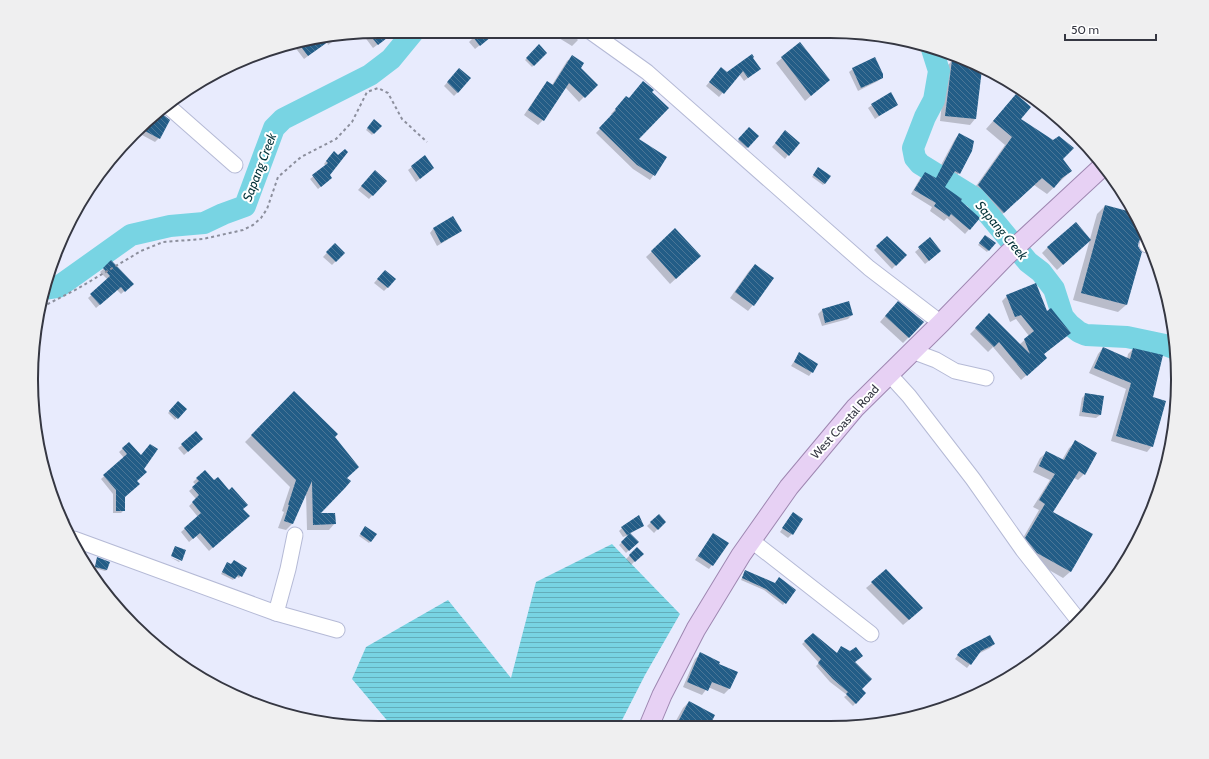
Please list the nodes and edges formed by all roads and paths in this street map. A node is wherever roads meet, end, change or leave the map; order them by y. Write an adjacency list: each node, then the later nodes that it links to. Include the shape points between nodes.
1 (599, 38): 7 (street, via 647,72 869,268)
2 (172, 109): 4 (street)
3 (427, 142): 6 (path, via 402,119 388,93 378,88 367,92 352,122 336,139 301,157 278,177 266,209 253,225 243,230 203,238 163,242)
4 (234, 165)
5 (1099, 170): 7 (main road, West Coastal Road, via 1007,255)
6 (47, 304)
7 (941, 323): 8 (main road, West Coastal Road)
8 (912, 351): 9 (main road, West Coastal Road); 10 (street, via 955,371)
9 (888, 374): 13 (main road, West Coastal Road, via 855,408 789,487); 15 (street, via 909,396 973,479)
10 (986, 378)
11 (295, 536): 14 (street)
12 (79, 541): 14 (street)
13 (752, 541): 17 (street); 18 (main road, West Coastal Road, via 696,629)
14 (276, 613): 16 (street)
15 (1075, 617)
16 (337, 630)
17 (871, 634)
18 (650, 721)

